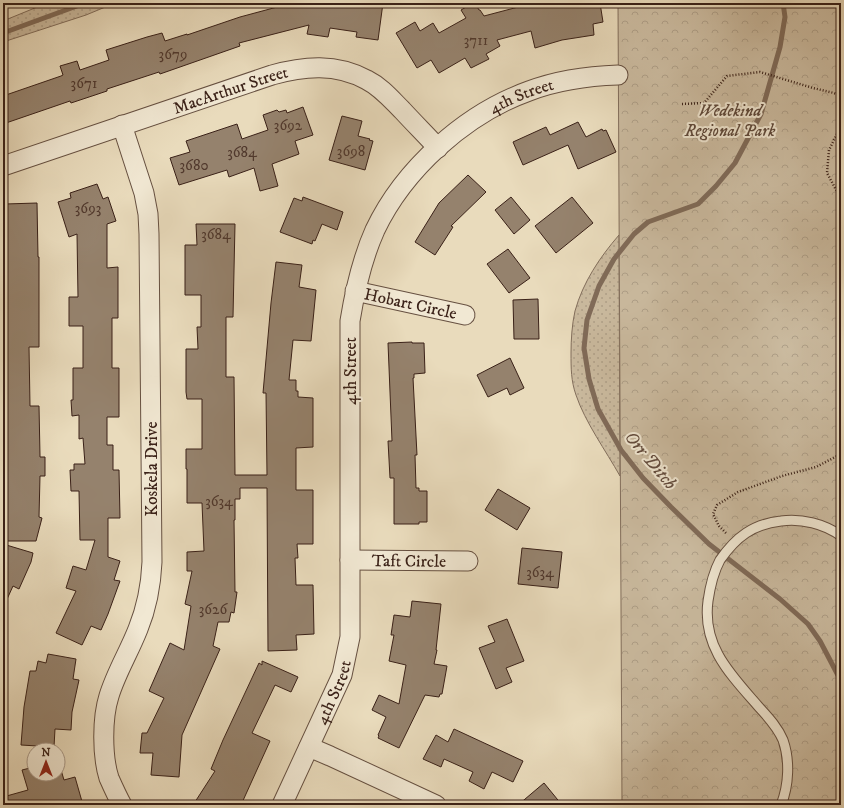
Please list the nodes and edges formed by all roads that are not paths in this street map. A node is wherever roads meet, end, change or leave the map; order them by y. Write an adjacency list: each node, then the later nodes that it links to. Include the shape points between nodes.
1 (618, 75): 3 (street, 4th Street, via 554,83 528,91 478,116)
2 (122, 125): 3 (street, MacArthur Street, via 292,69 330,68 368,80 384,92); 4 (street, MacArthur Street); 11 (street, Koskela Drive, via 144,193 148,220 152,562 150,593 145,610 108,698 105,717 105,751 109,776)
3 (438, 148): 5 (street, 4th Street, via 400,189 387,209 366,252)
4 (3, 166)
5 (355, 291): 6 (street, Hobart Circle); 8 (street, 4th Street, via 350,321)
6 (465, 315)
7 (841, 536): 14 (lane, via 815,523 792,519 771,522 748,530 729,547 717,566 710,585 706,611 709,633 716,654 730,675 772,722 782,740 787,759 788,781)
8 (350, 560): 9 (street, Taft Circle); 10 (street, 4th Street, via 350,637 347,655 342,674)
9 (468, 561)
10 (309, 747): 12 (street, 4th Street); 13 (street)
11 (122, 805)
12 (282, 805)
13 (436, 805)
14 (781, 805)

